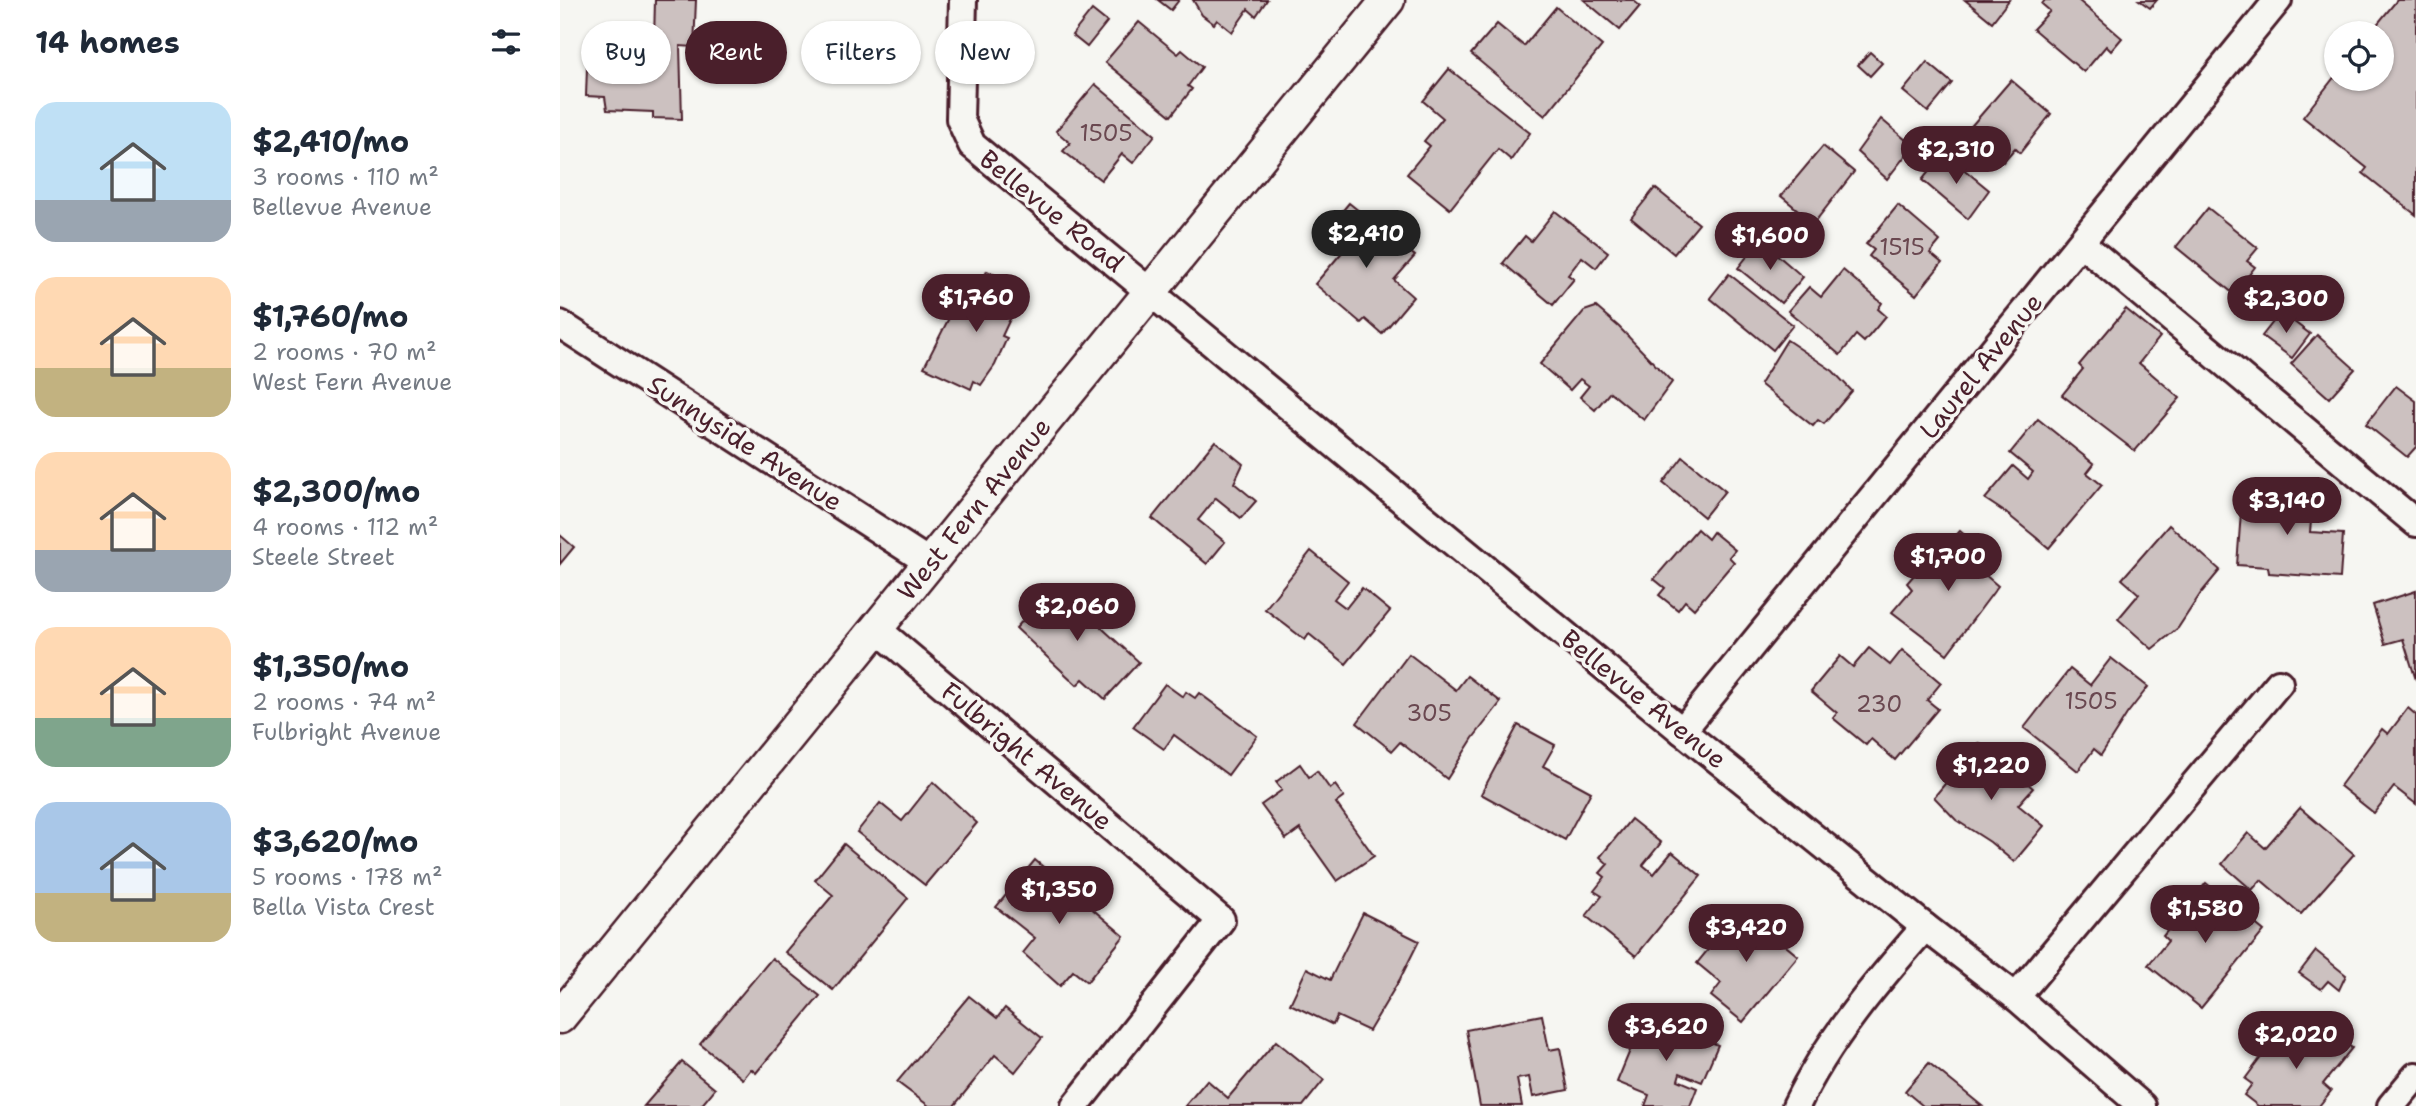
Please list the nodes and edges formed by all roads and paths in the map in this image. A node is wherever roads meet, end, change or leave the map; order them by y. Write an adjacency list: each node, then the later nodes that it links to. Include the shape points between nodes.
1 (963, 0): 5 (street, Bellevue Road, via 960,119 972,145)
2 (1388, 0): 5 (street, West Fern Avenue)
3 (2278, 0): 4 (street, Laurel Avenue)
4 (2081, 243): 7 (street); 11 (street, Laurel Avenue)
5 (1149, 290): 8 (street, West Fern Avenue); 11 (street, Bellevue Avenue)
6 (560, 324): 8 (street, Sunnyside Avenue)
7 (2416, 523)
8 (930, 563): 9 (street, West Fern Avenue)
9 (877, 629): 14 (street, West Fern Avenue); 16 (street, Fulbright Avenue, via 1221,920)
10 (2279, 683): 13 (street)
11 (1682, 731): 12 (street, Bellevue Avenue)
12 (1925, 927): 13 (street, Bellevue Avenue); 17 (street, via 1877,982 1813,1069)
13 (2016, 997): 18 (street, Bellevue Avenue)
14 (560, 1017)
15 (2416, 1076): 19 (street)
16 (1075, 1106)
17 (1796, 1106)
18 (2142, 1106)
19 (2391, 1106)

